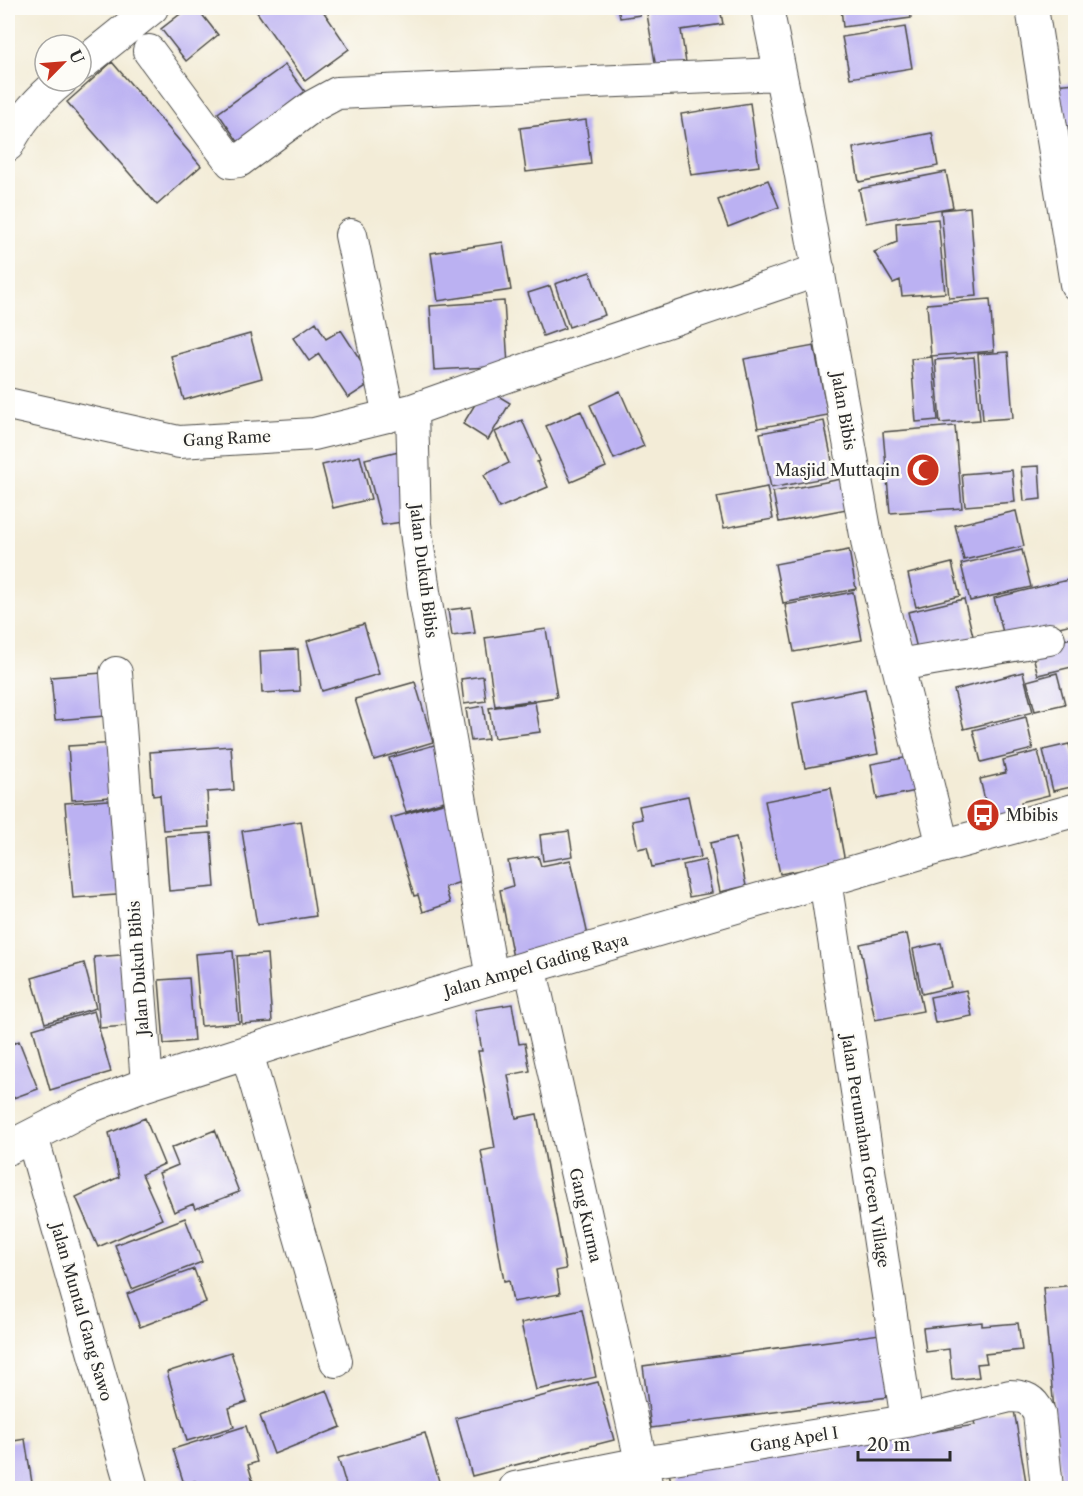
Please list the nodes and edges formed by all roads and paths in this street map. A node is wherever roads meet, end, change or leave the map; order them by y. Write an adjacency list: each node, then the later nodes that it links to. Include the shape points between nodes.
1 (152, 8): 5 (street)
2 (767, 8): 6 (street, Jalan Bibis)
3 (1032, 8): 11 (street)
4 (149, 51): 6 (street, via 231,162 239,161 313,106 337,93)
5 (93, 55)
6 (780, 74): 10 (street, Jalan Bibis)
7 (48, 93): 8 (street, via 13,133)
8 (8, 145)
9 (351, 235): 13 (street, Jalan Dukuh Bibis)
10 (819, 270): 13 (street); 15 (street, Jalan Bibis, via 868,546)
11 (1076, 284)
12 (8, 404): 13 (street, Gang Rame, via 179,442 314,434)
13 (401, 413): 21 (street, Jalan Dukuh Bibis, via 424,592)
14 (1049, 639): 15 (street)
15 (898, 665): 18 (street, Jalan Bibis)
16 (116, 673): 23 (street, Jalan Dukuh Bibis)
17 (1076, 810): 18 (main road, Jalan Ampel Gading Raya)
18 (943, 846): 19 (main road, Jalan Ampel Gading Raya)
19 (825, 880): 20 (main road, Jalan Ampel Gading Raya); 26 (street, Jalan Perumahan Green Village)
20 (530, 966): 21 (main road, Jalan Ampel Gading Raya); 27 (street, Gang Kurma)
21 (492, 978): 22 (main road, Jalan Ampel Gading Raya)
22 (246, 1053): 23 (main road, Jalan Ampel Gading Raya); 25 (street)
23 (147, 1084): 24 (main road, Jalan Ampel Gading Raya, via 88,1107)
24 (20, 1142): 28 (street, Jalan Muntal Gang Sawo)
25 (336, 1361)
26 (907, 1421): 27 (street, Gang Apel I); 30 (street, Gang Apel I, via 1010,1396 1029,1399 1039,1413)
27 (645, 1476): 29 (street, Gang Apel I)
28 (132, 1488)
29 (515, 1488)
30 (1047, 1488)

